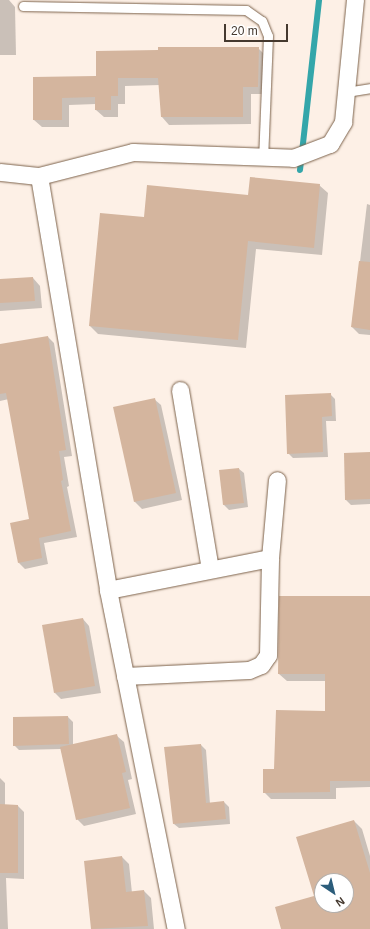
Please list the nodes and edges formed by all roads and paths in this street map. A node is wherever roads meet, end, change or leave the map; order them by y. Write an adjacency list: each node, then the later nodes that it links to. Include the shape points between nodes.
1 (355, 0): 4 (street)
2 (23, 6): 5 (lane, via 246,10 262,22 268,36)
3 (370, 88): 4 (lane)
4 (346, 92): 5 (street, via 343,122 330,144 293,158)
5 (263, 158): 7 (street, via 133,152)
6 (0, 172): 7 (street)
7 (39, 176): 12 (street)
8 (180, 390): 11 (street)
9 (277, 480): 10 (street)
10 (270, 558): 11 (street); 13 (street, via 268,655 260,665 249,670)
11 (210, 569): 12 (street)
12 (108, 590): 13 (street)
13 (125, 676): 14 (street)
14 (176, 929)

